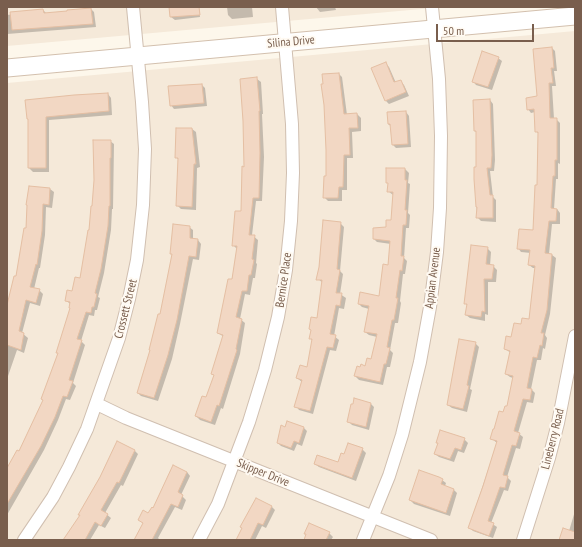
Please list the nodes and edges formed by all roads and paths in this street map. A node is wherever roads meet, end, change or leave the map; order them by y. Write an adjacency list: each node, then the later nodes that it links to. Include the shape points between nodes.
1 (133, 7): 7 (street, Crossett Street)
2 (282, 7): 6 (street, Bernice Place)
3 (432, 7): 5 (street, Appian Avenue)
4 (575, 16): 5 (street, Silina Drive)
5 (434, 28): 6 (street, Silina Drive); 12 (street, Appian Avenue, via 442,136 437,252 420,362 402,435)
6 (285, 42): 7 (street, Silina Drive); 11 (street, Bernice Place, via 294,173 286,270 265,370)
7 (137, 56): 8 (street, Silina Drive); 10 (street, Crossett Street, via 145,149 143,205 137,260 130,300)
8 (7, 68)
9 (575, 336): 17 (street, Lineberry Road, via 554,437)
10 (97, 404): 11 (street, Skipper Drive); 13 (street, Crossett Street, via 69,467)
11 (235, 462): 12 (street, Skipper Drive); 14 (street, Bernice Place, via 218,504)
12 (373, 517): 15 (street, Appian Avenue); 16 (street, Skipper Drive)
13 (24, 540)
14 (199, 540)
15 (364, 540)
16 (431, 540)
17 (523, 540)

